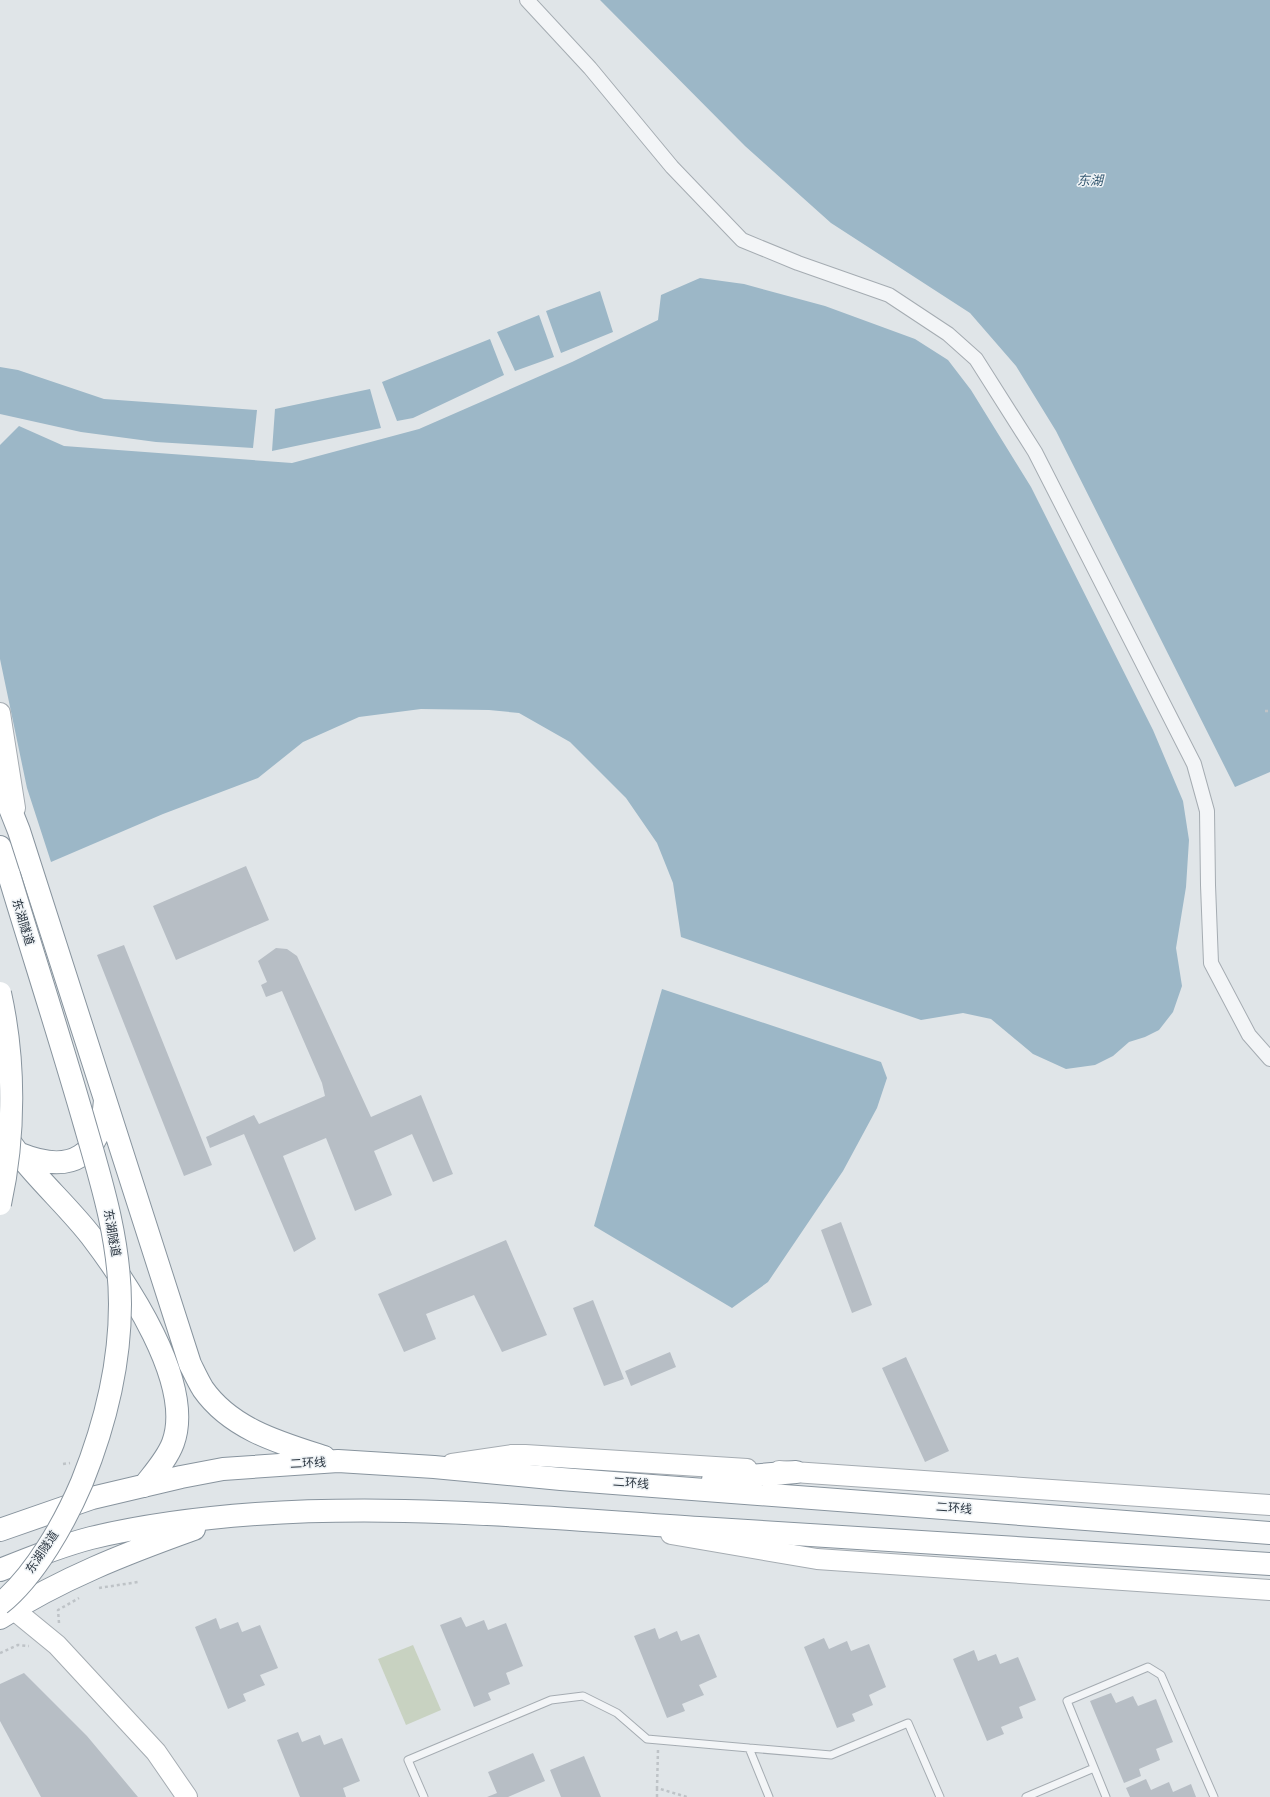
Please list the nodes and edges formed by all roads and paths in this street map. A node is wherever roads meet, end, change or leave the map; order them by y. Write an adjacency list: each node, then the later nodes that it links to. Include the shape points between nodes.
1 (527, 0): 9 (street, via 590,68 672,167 742,240 889,295 948,334 976,359 1035,452 1194,764 1207,811 1210,963 1249,1035)
2 (1265, 711): 3 (path)
3 (1270, 711)
4 (0, 713): 6 (main road)
5 (0, 782): 6 (highway)
6 (19, 831): 10 (highway)
7 (0, 847): 30 (highway, 东湖隧道, bridge, via 104,1192 116,1249 120,1304 116,1358 108,1406 96,1448 70,1509 34,1568)
8 (0, 993): 13 (highway, bridge, via 11,1077 11,1120)
9 (1270, 1059)
10 (106, 1098): 12 (highway, via 104,1118 98,1135 89,1149 78,1157 66,1162 53,1163 36,1161); 14 (highway, via 190,1364 203,1388 218,1406 251,1430)
11 (0, 1126): 12 (highway)
12 (20, 1154): 18 (highway, via 113,1266 150,1328 164,1359 173,1386 177,1425 173,1443)
13 (0, 1204)
14 (338, 1461): 15 (highway, 二环线); 18 (highway, 二环线, via 223,1469)
15 (434, 1467): 16 (main road, via 525,1455); 17 (highway, 二环线)
16 (796, 1472): 17 (highway); 19 (main road)
17 (646, 1484): 23 (highway, 二环线)
18 (144, 1486): 22 (highway, 二环线, via 92,1498)
19 (1270, 1505)
20 (229, 1516): 21 (highway, via 369,1510); 25 (highway, via 150,1525 88,1538); 30 (highway, via 156,1542)
21 (602, 1522): 24 (highway); 28 (main road, via 817,1559)
22 (0, 1530)
23 (1270, 1533)
24 (1270, 1564)
25 (0, 1570)
26 (138, 1582): 27 (path)
27 (93, 1589)
28 (1270, 1590)
29 (81, 1596): 31 (path, via 58,1610)
30 (4, 1610): 38 (main road, via 57,1645 156,1752)
31 (60, 1628)
32 (31, 1646): 33 (path, via 18,1645)
33 (0, 1653)
34 (658, 1740): 35 (lane); 37 (path); 39 (lane, via 647,1739 617,1713 583,1696 551,1700 408,1760)
35 (749, 1748): 42 (lane); 43 (lane, via 831,1755 908,1723)
36 (1094, 1768): 44 (lane); 45 (lane); 46 (lane, via 1067,1702 1148,1667 1161,1675)
37 (657, 1788): 40 (path); 41 (path)
38 (186, 1797)
39 (424, 1797)
40 (656, 1797)
41 (687, 1797)
42 (769, 1797)
43 (940, 1797)
44 (1026, 1797)
45 (1106, 1797)
46 (1214, 1797)

